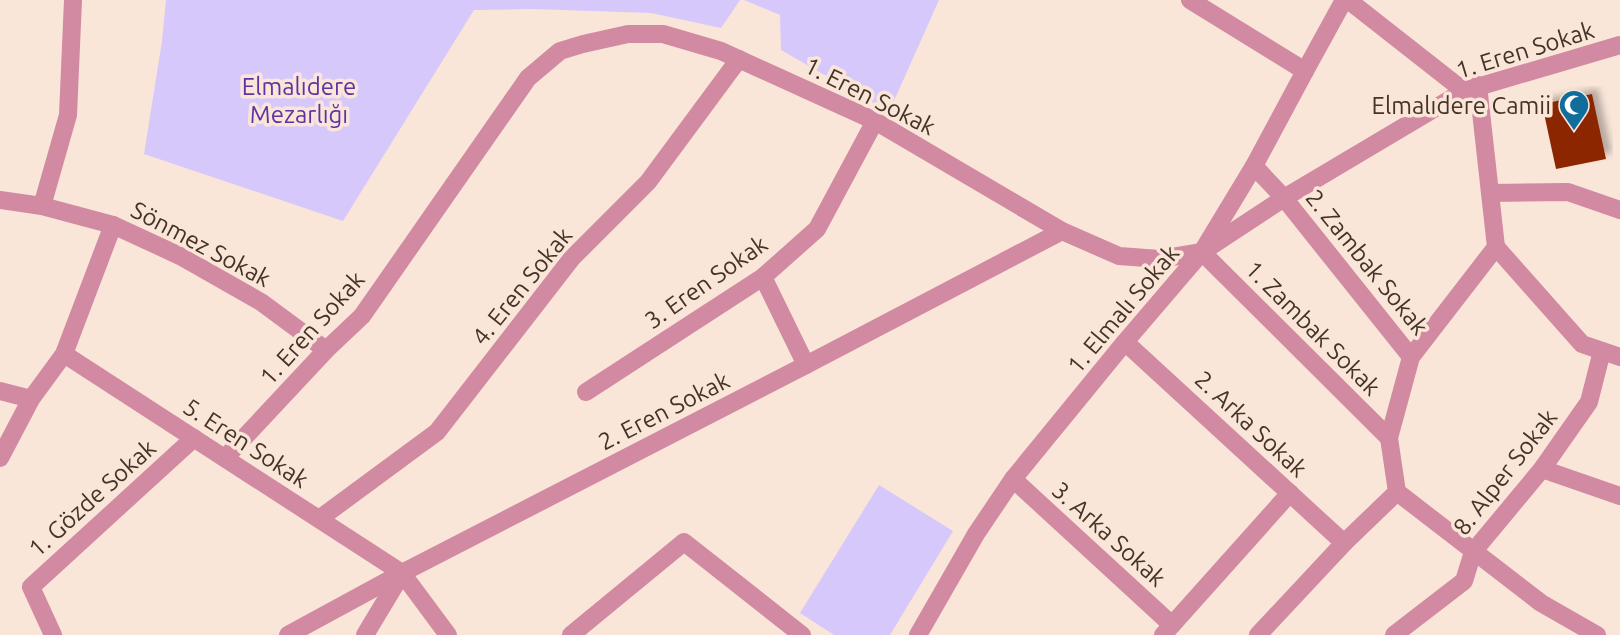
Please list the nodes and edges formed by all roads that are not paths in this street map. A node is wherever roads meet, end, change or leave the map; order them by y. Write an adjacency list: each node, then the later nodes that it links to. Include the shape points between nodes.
1 (72, 0): 13 (street, via 68,116)
2 (1190, 0): 6 (street)
3 (1346, 0): 6 (street, 1. Elmalı Sokak); 7 (street)
4 (1616, 49): 7 (street, 1. Eren Sokak)
5 (739, 59): 8 (street, 1. Eren Sokak); 21 (street, 1. Eren Sokak, via 663,34 628,34 560,51 528,78 362,316); 39 (street, 4. Eren Sokak, via 648,182 572,258 437,432)
6 (1305, 71): 9 (street, 1. Elmalı Sokak)
7 (1471, 88): 10 (street); 11 (street, 1. Eren Sokak)
8 (875, 121): 16 (street, 1. Eren Sokak); 19 (street, 3. Eren Sokak, via 817,229)
9 (1254, 166): 11 (street, 2. Zambak Sokak); 18 (street, 1. Elmalı Sokak)
10 (1490, 193): 14 (street, via 1568,192); 17 (street)
11 (1284, 198): 18 (street, 1. Eren Sokak); 24 (street, 2. Zambak Sokak)
12 (0, 200): 13 (street, Sönmez Sokak)
13 (42, 206): 15 (street, Sönmez Sokak)
14 (1620, 210)
15 (113, 225): 21 (street, Sönmez Sokak, via 261,302); 23 (street)
16 (1062, 231): 18 (street, 1. Eren Sokak, via 1119,256 1160,259); 26 (street, 2. Eren Sokak)
17 (1496, 247): 22 (street, via 1582,344); 24 (street)
18 (1202, 252): 20 (street, 1. Elmalı Sokak); 31 (street, 1. Zambak Sokak)
19 (763, 277): 26 (street); 28 (street, 3. Eren Sokak)
20 (1125, 342): 35 (street, 1. Elmalı Sokak); 37 (street, 2. Arka Sokak)
21 (326, 351): 33 (street, 1. Eren Sokak)
22 (1602, 351): 25 (street); 34 (street, 8. Alper Sokak, via 1589,402)
23 (64, 354): 29 (street); 30 (street, 5. Eren Sokak)
24 (1411, 357): 31 (street)
25 (1620, 357)
26 (806, 366): 42 (street, 2. Eren Sokak)
27 (0, 391): 29 (street)
28 (586, 392)
29 (32, 399): 32 (street)
30 (194, 438): 33 (street, 5. Eren Sokak); 45 (street, 1. Gözde Sokak, via 31,587)
31 (1388, 438): 36 (street)
32 (0, 458)
33 (225, 458): 39 (street, 5. Eren Sokak)
34 (1542, 469): 38 (street); 41 (street, 8. Alper Sokak)
35 (1013, 480): 43 (street, 3. Arka Sokak); 51 (street, 1. Elmalı Sokak)
36 (1397, 492): 40 (street); 41 (street)
37 (1290, 493): 40 (street, 2. Arka Sokak); 43 (street)
38 (1620, 496)
39 (318, 519): 42 (street, 5. Eren Sokak)
40 (1344, 543): 52 (street)
41 (1473, 552): 44 (street, 8. Alper Sokak, via 1464,581); 53 (street, via 1541,603)
42 (402, 573): 46 (street, 2. Eren Sokak); 47 (street); 48 (street)
43 (1168, 630)
44 (1405, 632)
45 (53, 635)
46 (288, 635)
47 (365, 635)
48 (448, 635)
49 (571, 635): 50 (street, via 684,542)
50 (802, 635)
51 (918, 635)
52 (1258, 635)
53 (1597, 635)

